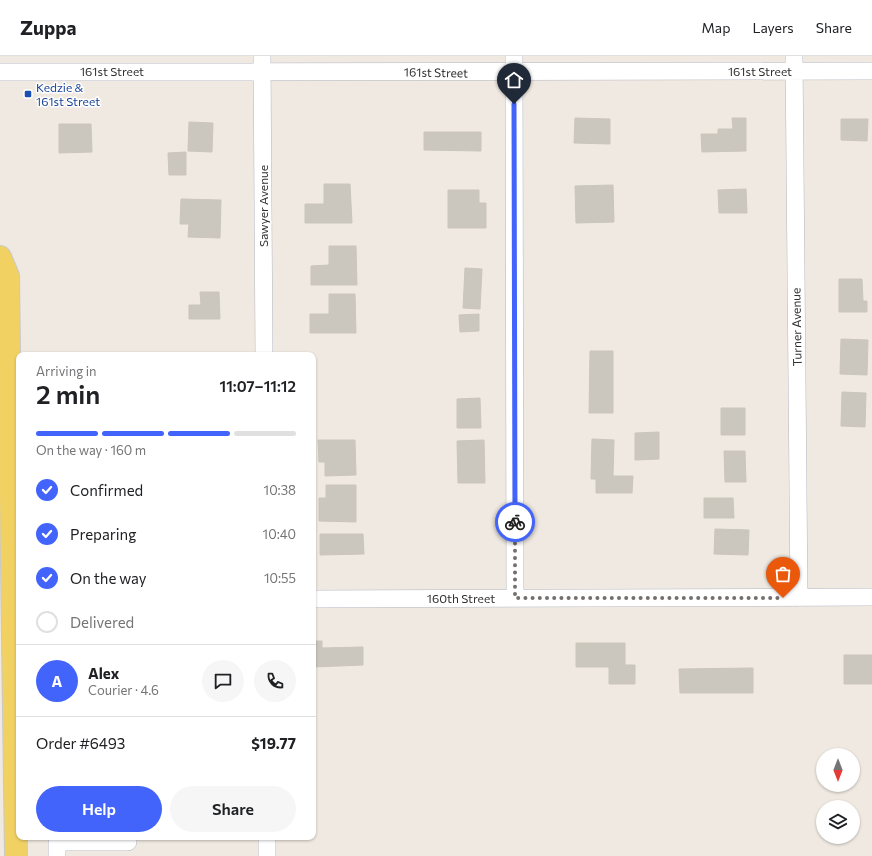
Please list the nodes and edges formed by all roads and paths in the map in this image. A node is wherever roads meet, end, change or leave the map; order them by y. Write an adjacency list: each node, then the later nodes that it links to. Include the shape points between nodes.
1 (262, 63): 2 (street, 161st Street); 5 (street, 161st Street); 7 (street, Sawyer Avenue)
2 (514, 64): 3 (street, 161st Street); 11 (street)
3 (794, 64): 4 (street, 161st Street); 12 (street, Turner Avenue)
4 (872, 71)
5 (0, 72)
6 (0, 257): 8 (main road, via 8,276)
7 (264, 352)
8 (5, 456): 9 (main road)
9 (10, 597): 14 (main road)
10 (872, 597): 12 (street, 160th Street)
11 (515, 598): 12 (street, 160th Street); 13 (street, 160th Street)
12 (799, 598)
13 (316, 599)
14 (16, 699)
15 (16, 840): 19 (main road)
16 (128, 840): 18 (street)
17 (267, 840): 20 (street)
18 (57, 845)
19 (16, 856)
20 (267, 856)

